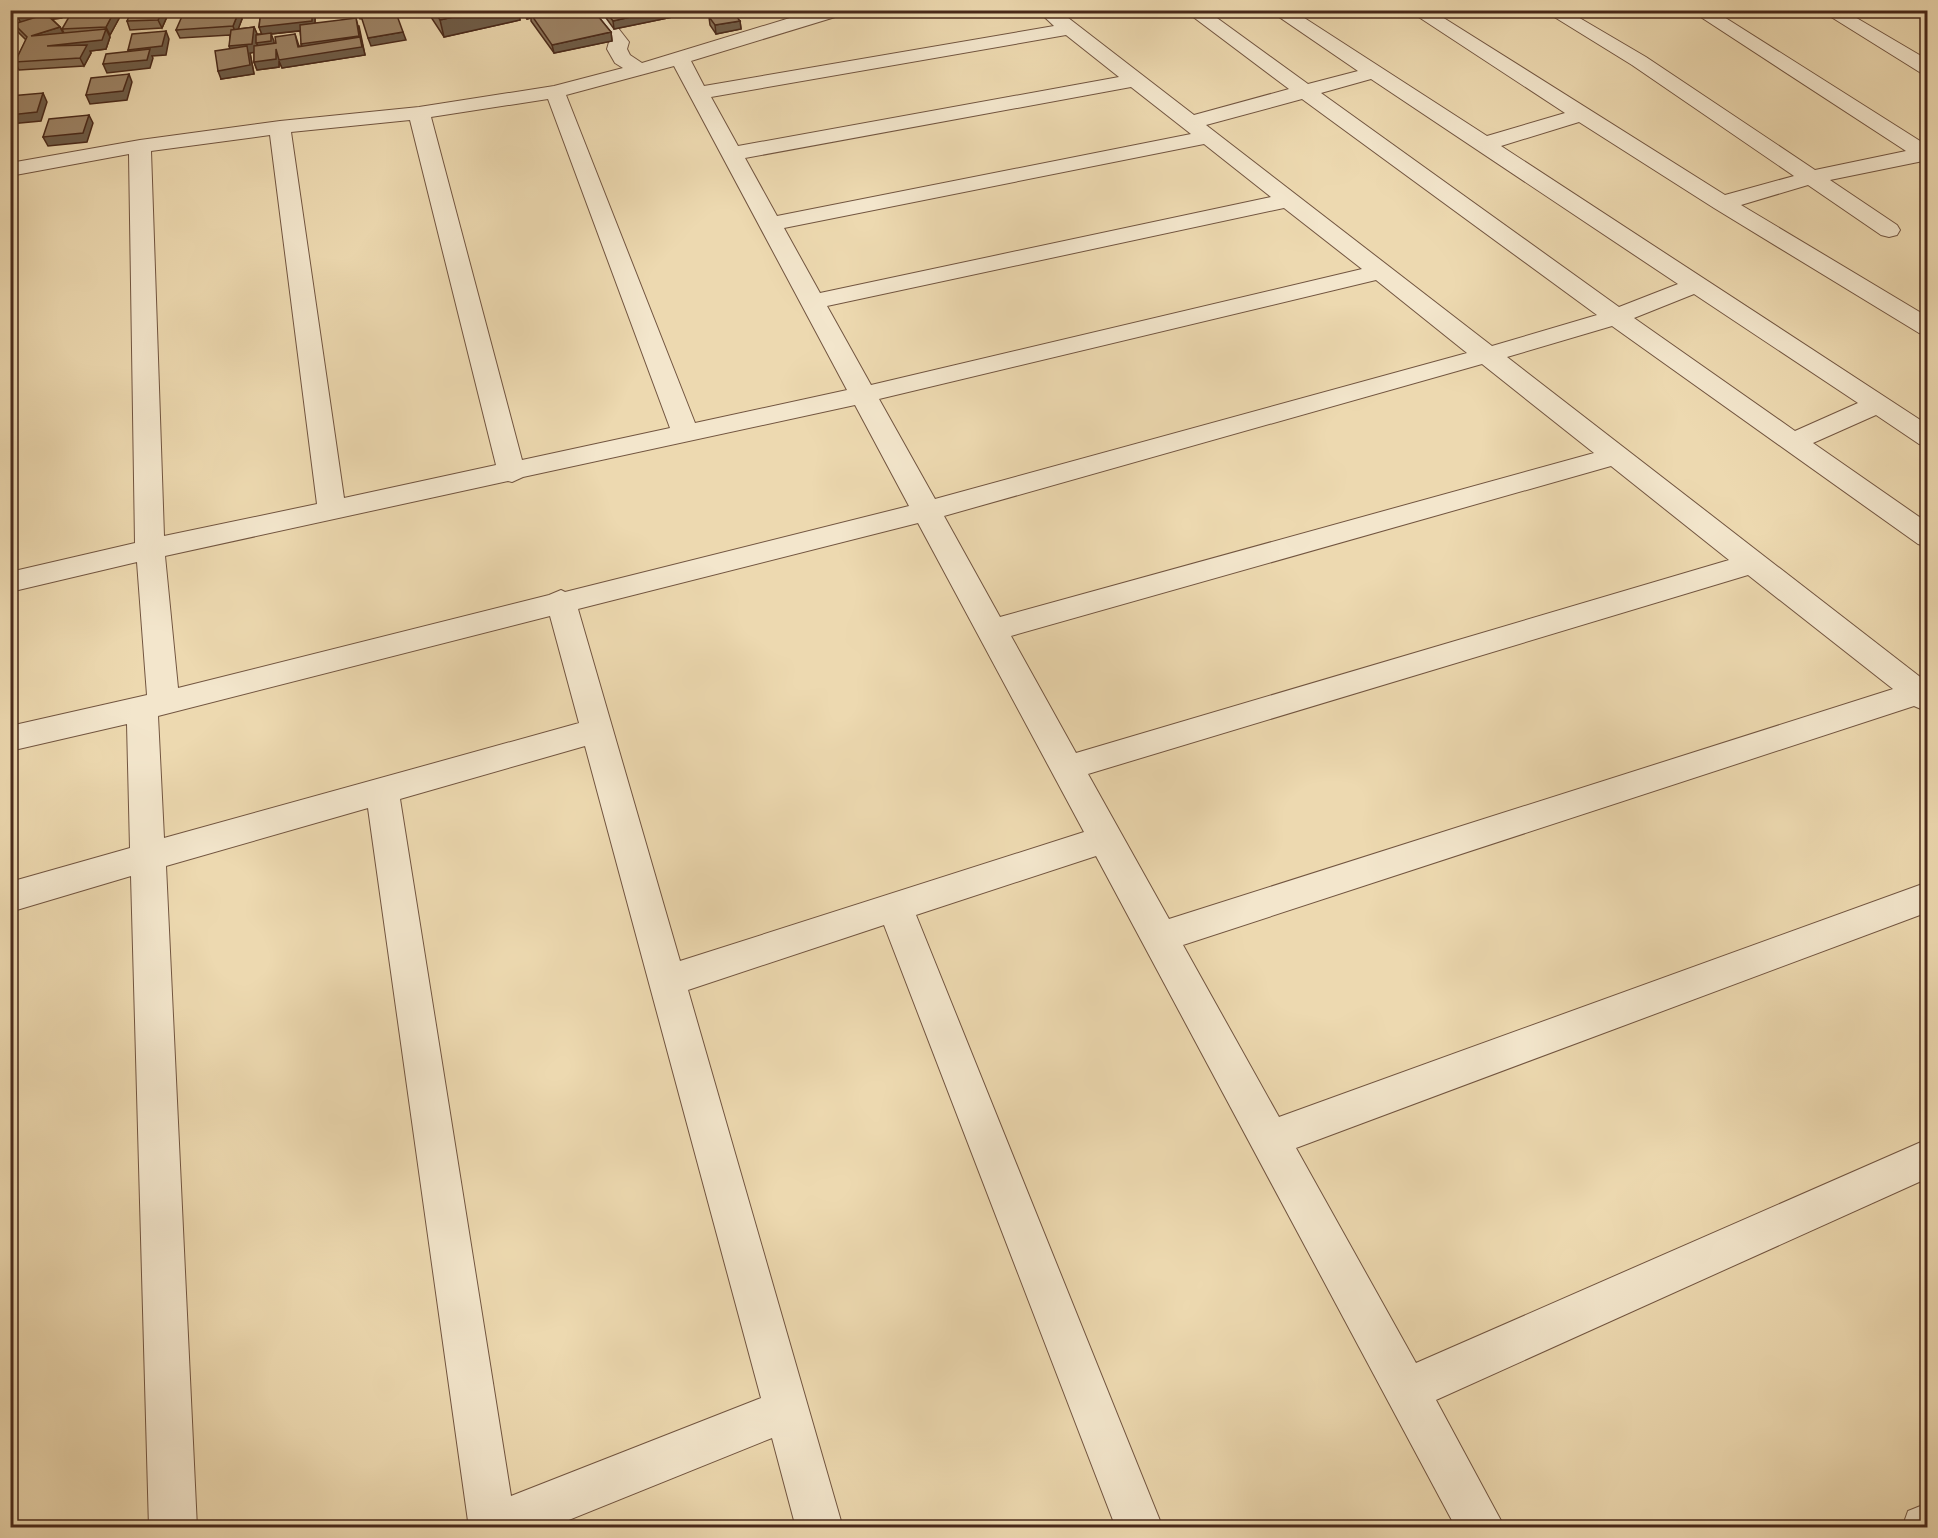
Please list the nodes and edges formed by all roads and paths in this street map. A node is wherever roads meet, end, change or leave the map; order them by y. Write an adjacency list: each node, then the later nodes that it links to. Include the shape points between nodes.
1 (594, 10): 17 (street, via 619,42 617,49 622,59)
2 (838, 10): 14 (street)
3 (1046, 10): 11 (street)
4 (1193, 10): 21 (street)
5 (1278, 10): 18 (street)
6 (1417, 10): 24 (street)
7 (1552, 10): 15 (street)
8 (1569, 10): 15 (street)
9 (1699, 10): 29 (street)
10 (1829, 10): 13 (street)
11 (1068, 29): 19 (street); 22 (street)
12 (1928, 53): 13 (street)
13 (1908, 57): 16 (street)
14 (679, 58): 17 (street); 22 (street)
15 (1639, 61): 32 (street)
16 (1928, 69)
17 (640, 70): 20 (street)
18 (1372, 73): 21 (street); 27 (street)
19 (1134, 80): 26 (street); 30 (street)
20 (555, 92): 23 (street); 45 (street)
21 (1306, 92): 26 (street); 40 (street)
22 (699, 93): 30 (street)
23 (419, 113): 25 (street); 49 (street)
24 (1582, 114): 27 (street); 34 (street)
25 (280, 127): 28 (street); 50 (street)
26 (1198, 130): 33 (street); 35 (street)
27 (1484, 144): 38 (street)
28 (140, 146): 31 (street); 53 (street)
29 (1926, 153): 32 (street)
30 (732, 154): 35 (street)
31 (10, 170)
32 (1813, 177): 34 (street); 36 (street)
33 (1288, 200): 37 (street); 39 (street)
34 (1722, 203): 41 (street)
35 (771, 224): 39 (street)
36 (1889, 230)
37 (1381, 272): 42 (street); 43 (street)
38 (1696, 285): 40 (street); 44 (street)
39 (813, 302): 43 (street)
40 (1616, 317): 42 (street); 47 (street)
41 (1928, 328)
42 (1487, 355): 48 (street); 51 (street)
43 (863, 395): 45 (street); 51 (street)
44 (1877, 405): 46 (street); 47 (street)
45 (686, 434): 49 (street)
46 (1928, 438)
47 (1792, 442): 52 (street)
48 (1616, 456): 54 (street); 57 (street)
49 (512, 473): 50 (street)
50 (332, 510): 53 (street)
51 (927, 511): 56 (street); 57 (street)
52 (1928, 537)
53 (150, 549): 55 (street); 59 (street)
54 (1752, 563): 58 (street); 62 (street)
55 (10, 582)
56 (561, 602): 59 (street); 60 (street)
57 (992, 630): 62 (street)
58 (1923, 697): 69 (street)
59 (153, 706): 61 (street); 65 (street)
60 (597, 730): 63 (street); 70 (street)
61 (10, 739)
62 (1067, 768): 64 (street)
63 (382, 792): 65 (street); 76 (street)
64 (1106, 839): 68 (street); 69 (street)
65 (148, 857): 66 (street); 75 (street)
66 (10, 897)
67 (1928, 897): 71 (street)
68 (895, 907): 70 (street); 78 (street)
69 (1160, 938): 71 (street)
70 (669, 980): 74 (street)
71 (1269, 1139): 73 (street)
72 (1928, 1158): 73 (street)
73 (1407, 1390): 79 (street)
74 (787, 1410): 76 (street); 77 (street)
75 (172, 1527)
76 (492, 1527)
77 (820, 1527)
78 (1140, 1527)
79 (1482, 1527)

